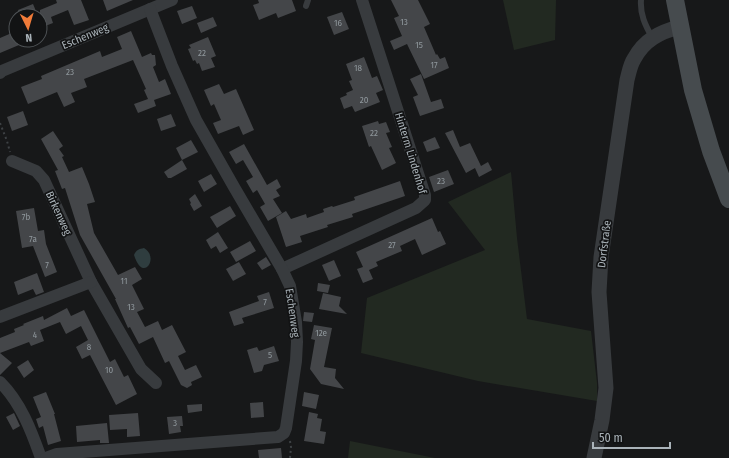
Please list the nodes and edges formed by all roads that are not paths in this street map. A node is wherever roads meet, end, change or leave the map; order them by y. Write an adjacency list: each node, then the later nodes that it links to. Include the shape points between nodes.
1 (172, 0): 5 (street, Eschenweg)
2 (362, 0): 11 (street, Hinterm Lindenhof, via 425,200 416,208)
3 (641, 0): 7 (lane, via 644,22)
4 (674, 0): 6 (main road)
5 (150, 9): 8 (street, Eschenweg); 11 (street, Eschenweg, via 196,120)
6 (679, 27): 7 (street, Dorfstraße); 10 (main road, via 693,90 711,151)
7 (652, 37): 18 (street, Dorfstraße, via 634,59 627,80 601,257 599,292 606,388)
8 (0, 73)
9 (12, 161): 12 (street, Birkenweg, via 36,171 44,180)
10 (729, 199)
11 (282, 269): 17 (street, Eschenweg, via 290,286 297,342 284,434 278,437 57,454)
12 (91, 282): 13 (street); 15 (street, Birkenweg, via 141,369)
13 (0, 317)
14 (0, 382): 16 (street, via 18,402)
15 (156, 383)
16 (41, 458)
17 (46, 458)
18 (594, 458)

